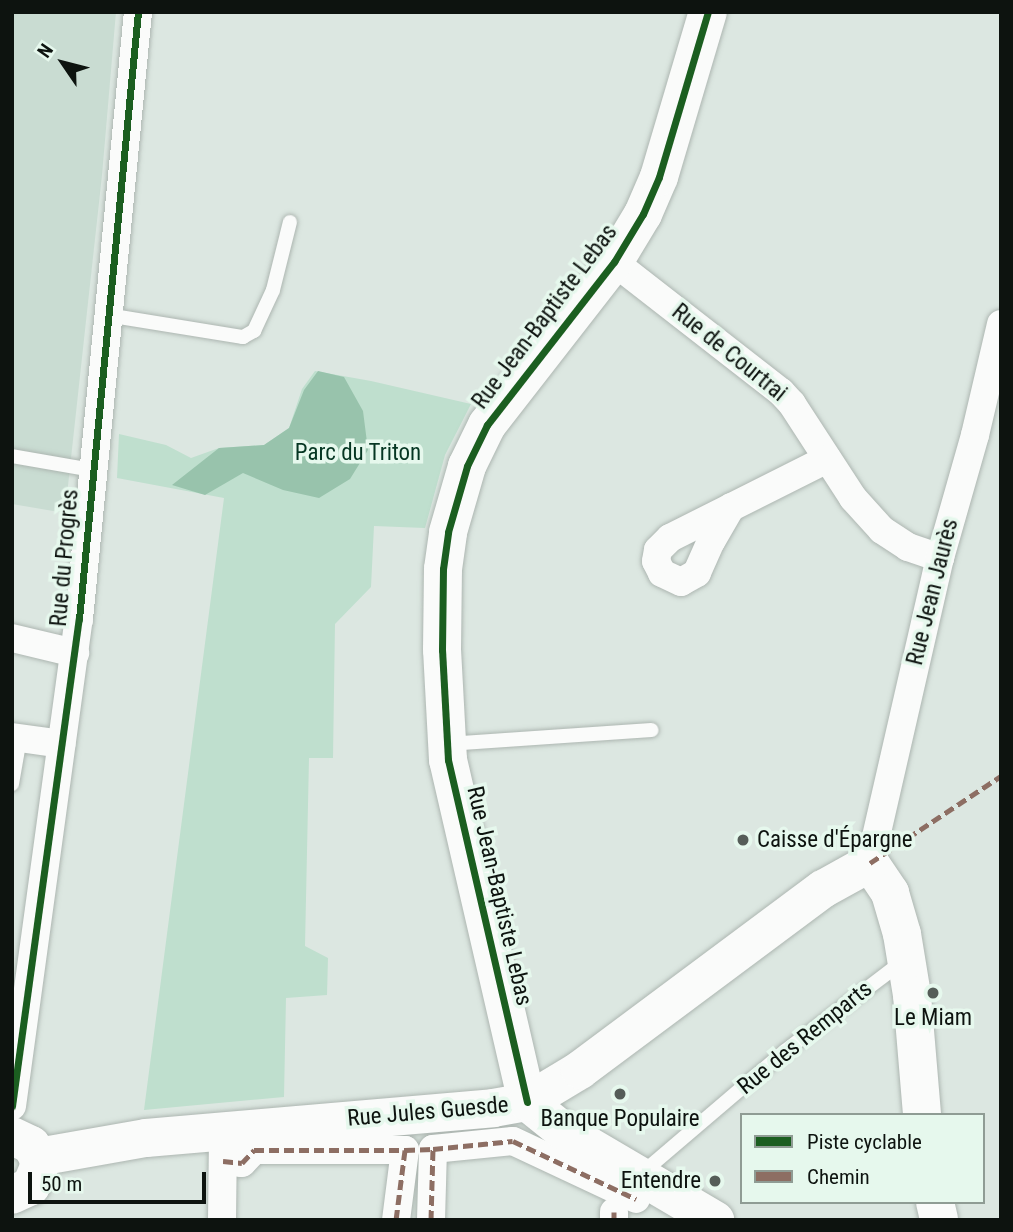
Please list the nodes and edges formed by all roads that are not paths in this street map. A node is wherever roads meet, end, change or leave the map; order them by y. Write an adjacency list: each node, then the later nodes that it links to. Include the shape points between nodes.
1 (138, 12): 5 (street, Rue du Progrès)
2 (705, 13): 4 (main road, Rue Jean-Baptiste Lebas, via 656,186)
3 (290, 222): 5 (lane, via 273,290 254,331 243,337)
4 (614, 262): 8 (street, Rue de Courtrai, via 780,392); 17 (main road, Rue Jean-Baptiste Lebas, via 487,425 461,482 443,569)
5 (107, 315): 9 (street, Rue du Progrès)
6 (1001, 324): 11 (street, Rue Jean Jaurès)
7 (12, 456): 9 (lane)
8 (827, 459): 10 (street); 11 (street, Rue de Courtrai, via 882,530 908,547)
9 (92, 470): 13 (street, Rue du Progrès)
10 (731, 507)
11 (940, 558): 19 (street, Rue Jean Jaurès)
12 (12, 638): 13 (street)
13 (75, 653): 16 (street, Rue du Progrès)
14 (652, 730): 17 (lane)
15 (16, 738): 16 (street); 18 (lane)
16 (62, 744): 22 (street, Rue du Progrès)
17 (446, 744): 21 (main road, Rue Jean-Baptiste Lebas)
18 (12, 784)
19 (870, 863): 20 (main road, via 890,893); 21 (main road, Rue Jules Guesde, via 823,889 580,1070)
20 (906, 958): 23 (main road); 28 (lane, Rue des Remparts, via 785,1051)
21 (527, 1102): 24 (main road, Rue Jules Guesde); 28 (main road, via 562,1130)
22 (12, 1105)
23 (922, 1113)
24 (223, 1145): 25 (main road, Rue Jules Guesde, via 146,1138); 26 (street, via 242,1163 254,1150); 30 (street)
25 (25, 1146): 27 (main road, Rue Jules Guesde, via 39,1172 35,1182)
26 (419, 1149): 28 (street, via 513,1141); 31 (street); 32 (street)
27 (13, 1195): 29 (street)
28 (626, 1201): 33 (main road)
29 (12, 1205)
30 (222, 1220)
31 (396, 1220)
32 (431, 1220)
33 (715, 1220)

